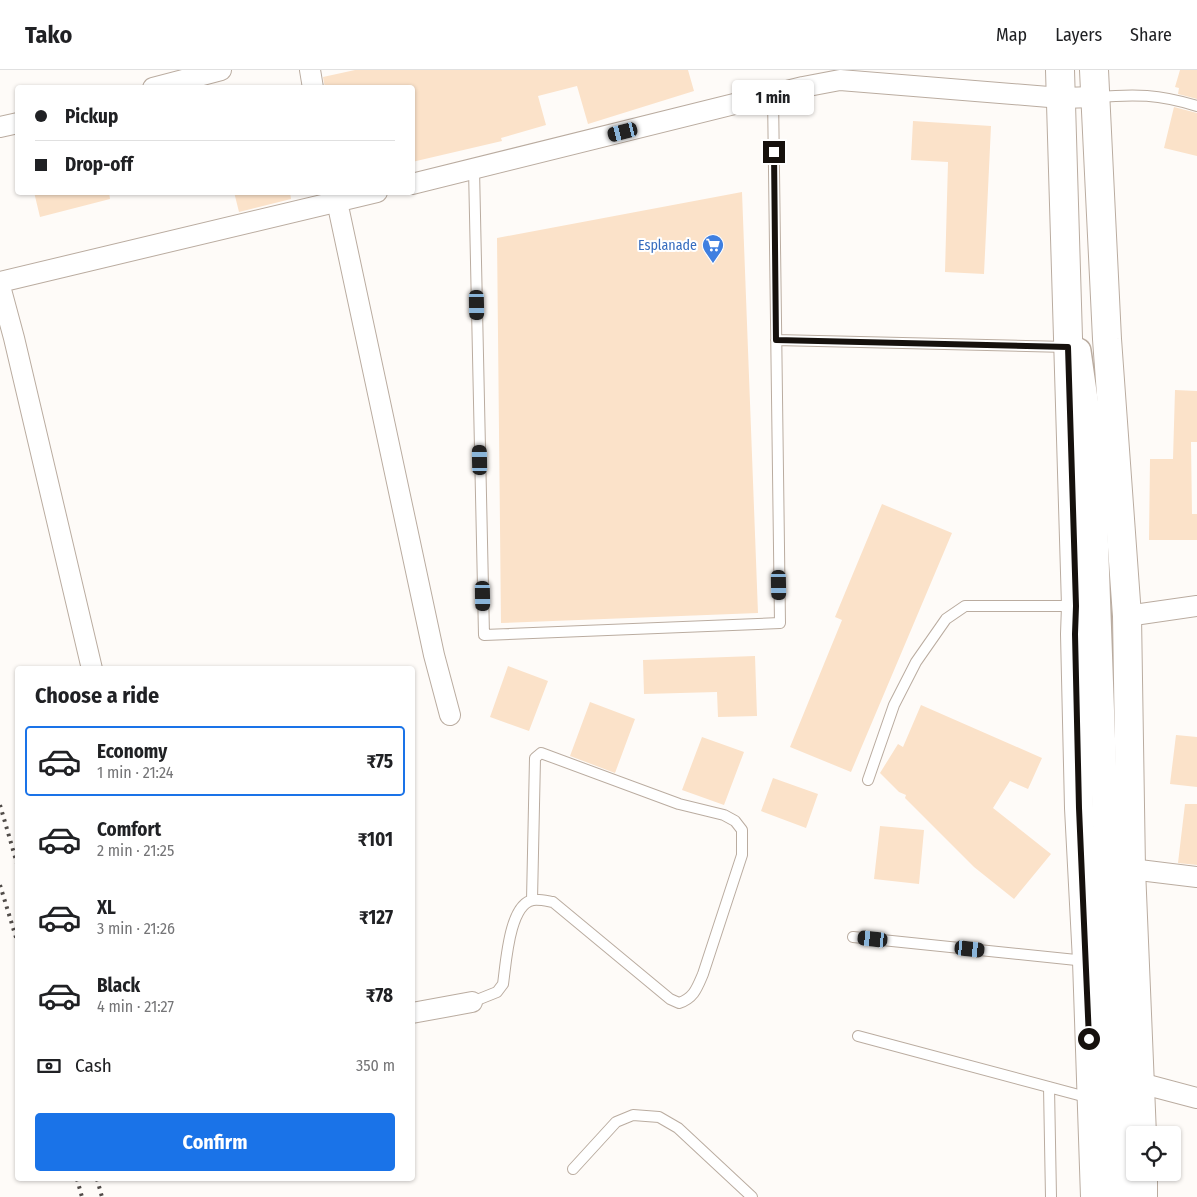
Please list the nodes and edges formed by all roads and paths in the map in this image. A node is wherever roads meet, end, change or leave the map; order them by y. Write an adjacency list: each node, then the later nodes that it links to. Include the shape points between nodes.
1 (221, 70): 6 (street)
2 (310, 70): 7 (street)
3 (1060, 70): 10 (main road)
4 (1094, 70): 9 (main road)
5 (839, 75): 8 (street); 10 (street)
6 (165, 85)
7 (312, 85)
8 (773, 96): 14 (street); 21 (lane)
9 (1095, 97): 10 (street); 11 (lane, via 1165,96); 25 (main road)
10 (1061, 98): 18 (main road)
11 (1197, 106)
12 (15, 124): 13 (street)
13 (0, 127)
14 (474, 169): 15 (street); 21 (lane, via 484,635 780,623)
15 (415, 183)
16 (352, 195): 17 (street)
17 (336, 197): 19 (street); 27 (street, via 434,655)
18 (1065, 259): 22 (main road); 47 (street, via 1092,447)
19 (0, 282)
20 (0, 286): 26 (street)
21 (776, 340): 22 (lane)
22 (1068, 347): 23 (main road)
23 (1076, 606): 28 (lane, via 964,606 946,619 916,662 894,705); 33 (main road, via 1079,808)
24 (1197, 606): 25 (street)
25 (1127, 616): 29 (main road)
26 (91, 666)
27 (450, 715)
28 (868, 780)
29 (1131, 869): 30 (street); 37 (main road)
30 (1197, 877)
31 (532, 900): 31 (lane, via 535,758 541,754 679,804 724,815 742,830 742,855 703,974 688,1000 679,1003 670,999 553,902); 34 (lane, via 514,919 503,984 497,992)
32 (853, 937): 33 (lane)
33 (1087, 961): 39 (main road)
34 (472, 1002): 35 (street)
35 (415, 1012)
36 (858, 1036): 38 (lane)
37 (1140, 1083): 40 (street); 41 (main road)
38 (1049, 1087): 39 (lane); 45 (lane)
39 (1091, 1098): 46 (main road)
40 (1197, 1098)
41 (1142, 1126)
42 (572, 1169): 44 (lane, via 616,1122 633,1115 659,1118 678,1128)
43 (1143, 1181): 48 (main road)
44 (752, 1197)
45 (1051, 1197)
46 (1095, 1197)
47 (1119, 1197)
48 (1143, 1197)

